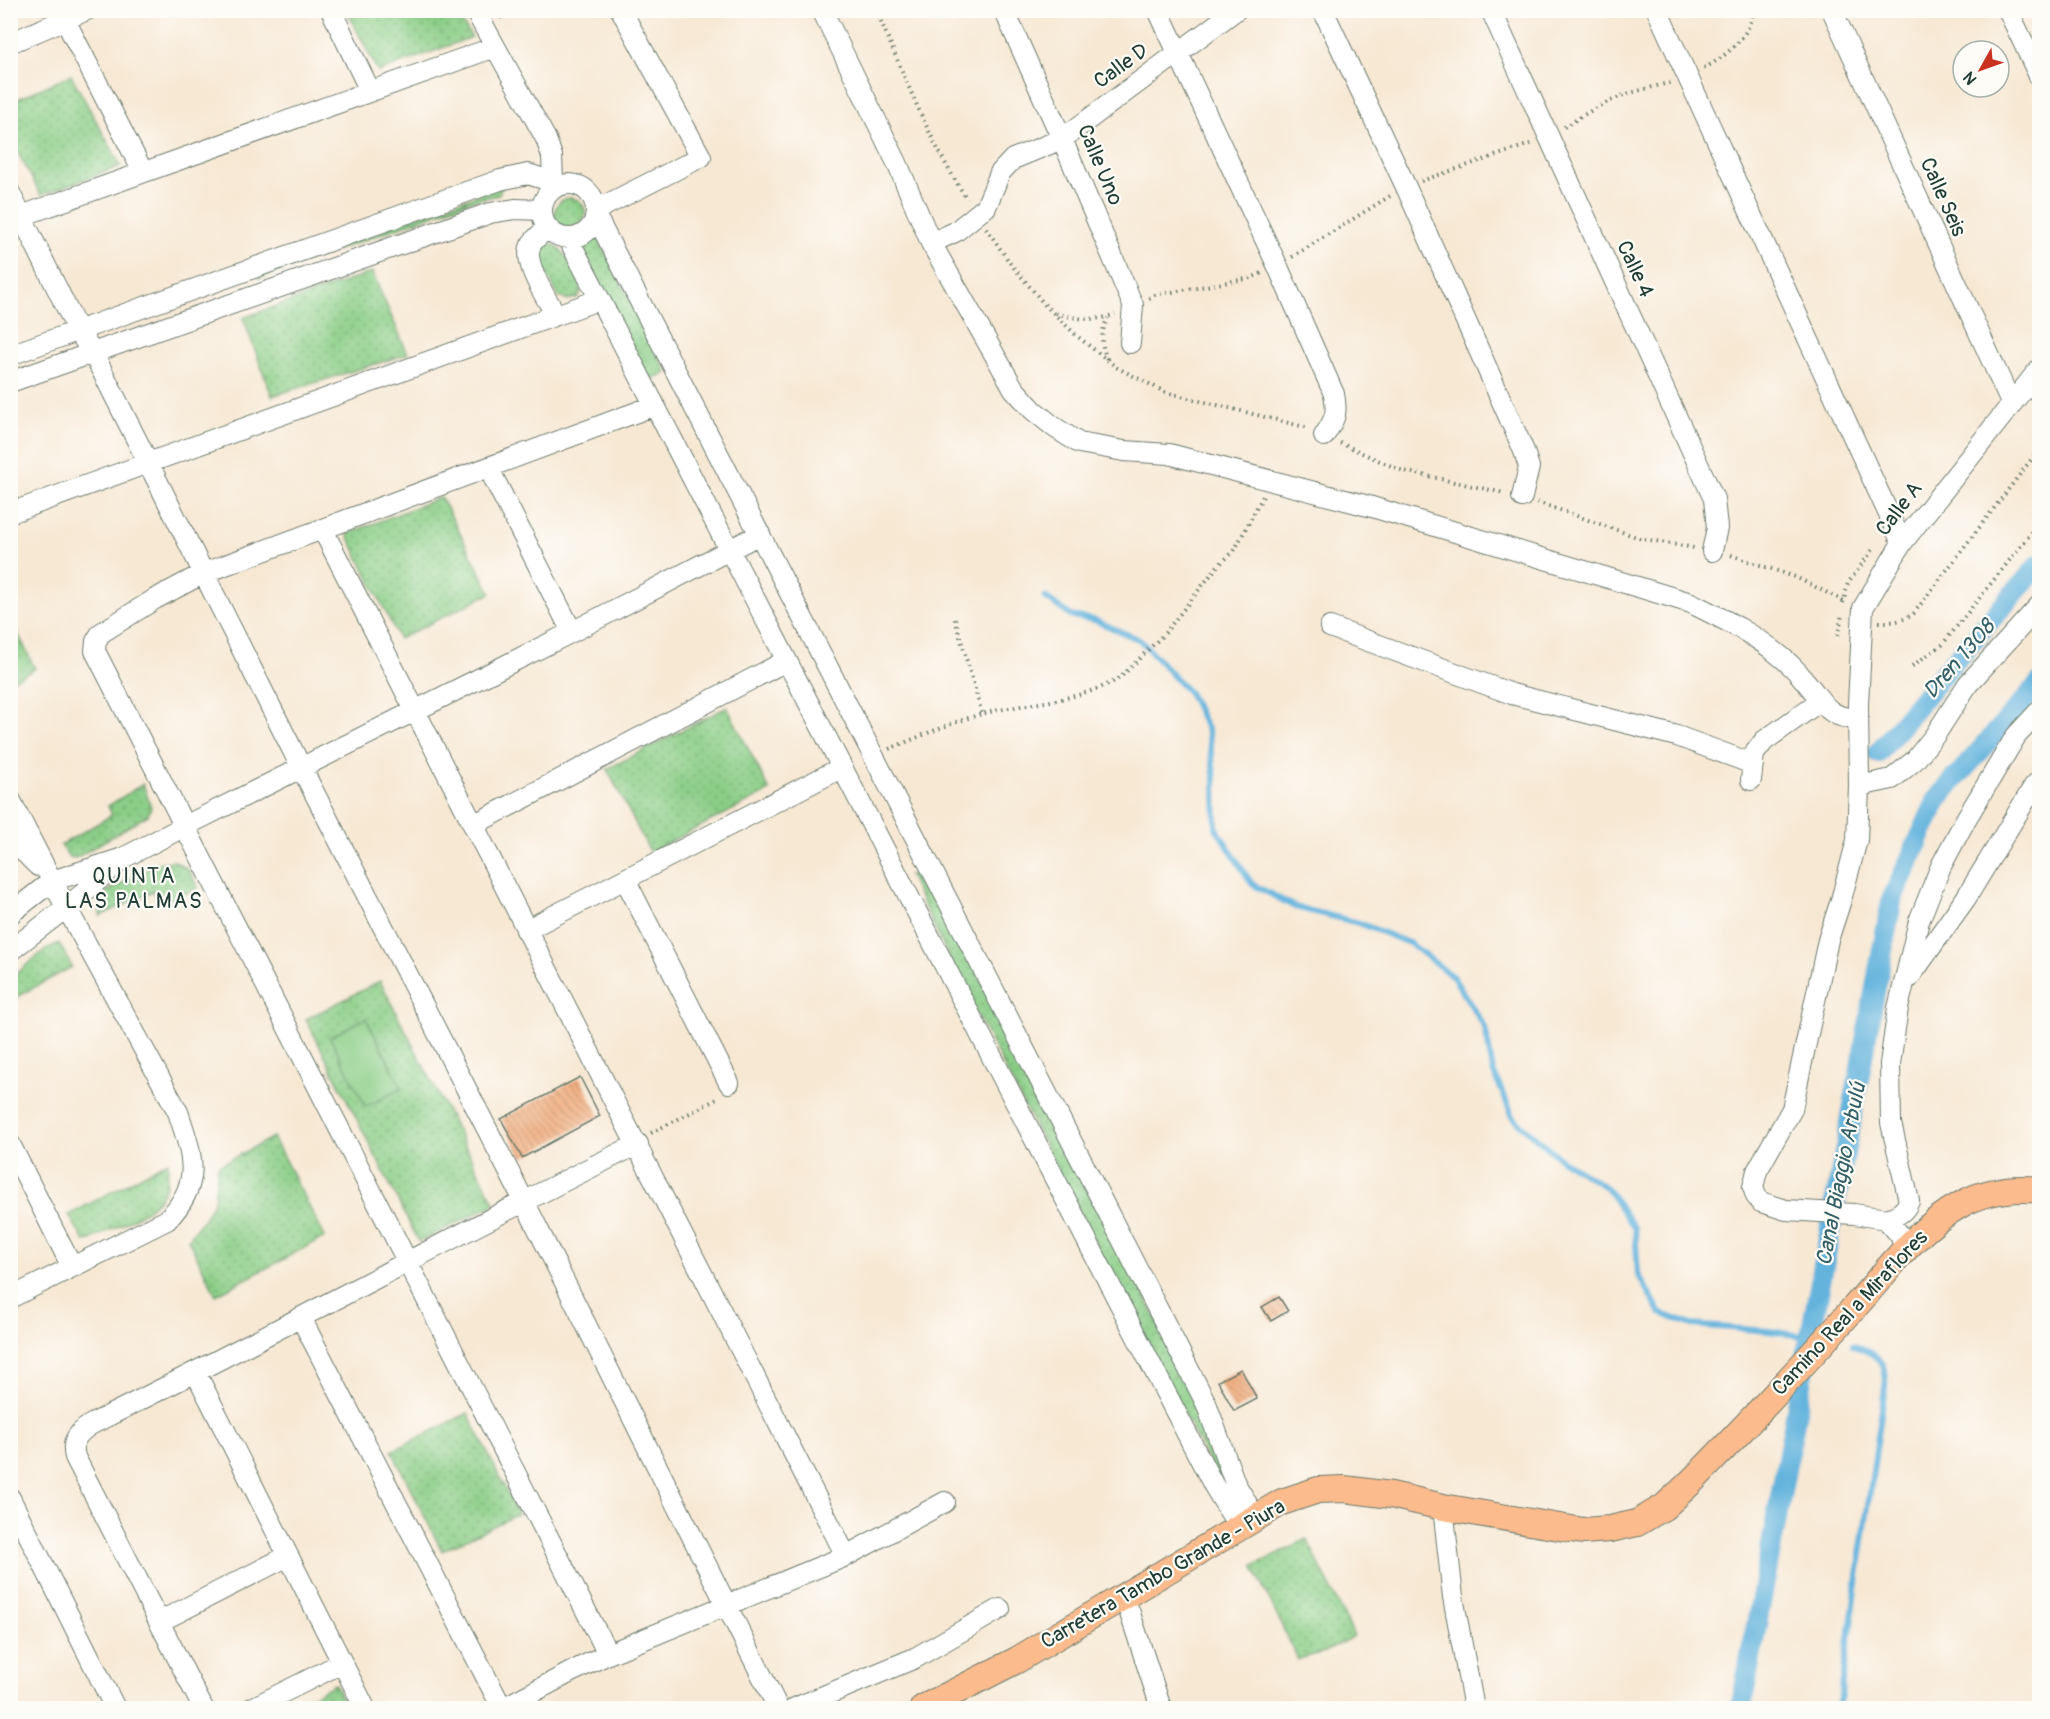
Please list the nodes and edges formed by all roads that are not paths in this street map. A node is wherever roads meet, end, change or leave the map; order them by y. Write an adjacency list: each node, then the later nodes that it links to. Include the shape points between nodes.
1 (87, 10): 14 (street)
2 (331, 10): 19 (street)
3 (475, 10): 16 (street)
4 (621, 10): 24 (street, via 701,157)
5 (822, 10): 28 (street)
6 (1004, 10): 20 (street, Calle Uno)
7 (1158, 10): 17 (street)
8 (1236, 10): 17 (street, Calle D)
9 (1323, 10): 42 (street, via 1524,451 1529,467)
10 (1491, 10): 48 (street, Calle 4, via 1714,499 1717,528)
11 (1658, 10): 46 (street)
12 (1833, 10): 37 (street, Calle Seis)
13 (2008, 10): 18 (street)
14 (65, 20): 15 (street); 21 (street)
15 (10, 43)
16 (495, 47): 19 (street); 22 (street, via 546,139)
17 (1178, 54): 20 (street, Calle D); 39 (street, via 1334,394 1334,420)
18 (2040, 78)
19 (370, 91): 21 (street)
20 (1062, 139): 28 (street, Calle D, via 1013,159 1000,173 986,207 955,232); 32 (street, Calle Uno, via 1133,305)
21 (143, 172): 25 (street)
22 (558, 183): 24 (street, via 572,184 588,192 594,199); 26 (street, via 548,194); 31 (street, via 528,174 500,180)
23 (10, 193): 25 (street)
24 (596, 213): 27 (street, via 587,232); 45 (street)
25 (16, 218): 31 (street)
26 (544, 219): 27 (street, via 554,234); 30 (street, via 528,253 529,263); 33 (street, via 515,208 490,213)
27 (568, 238): 29 (street)
28 (931, 243): 54 (street, via 1014,389 1033,410 1078,443 1169,454 1270,480 1691,603 1778,654)
29 (598, 300): 30 (street); 38 (street)
30 (556, 315): 40 (street)
31 (78, 331): 33 (street); 34 (street)
32 (1130, 343)
33 (93, 353): 36 (street); 40 (street)
34 (10, 355)
35 (2040, 368): 37 (street, Calle A)
36 (10, 382)
37 (2011, 403): 46 (street, Calle A)
38 (653, 406): 41 (street); 47 (street)
39 (1324, 436)
40 (149, 462): 43 (street); 49 (street)
41 (489, 468): 44 (street); 52 (street)
42 (1522, 497)
43 (10, 513)
44 (323, 530): 49 (street); 57 (street)
45 (760, 534): 47 (street); 90 (street, via 1206,1403)
46 (1902, 543): 56 (street, Calle A, via 1863,608)
47 (728, 550): 52 (street); 53 (street)
48 (1712, 551)
49 (204, 573): 59 (street); 63 (street, via 101,633 95,645)
50 (2040, 604): 61 (street, via 1968,684 1915,760 1892,779)
51 (1330, 627): 54 (street, via 1512,694 1677,736 1752,772 1754,754 1764,741)
52 (572, 632): 57 (street)
53 (786, 661): 58 (street); 64 (street)
54 (1820, 701): 56 (street, via 1842,718)
55 (2040, 710): 73 (street, via 2016,736 1941,866 1919,921)
56 (1858, 711): 61 (street, Calle A)
57 (415, 712): 59 (street); 64 (street)
58 (841, 768): 67 (street); 90 (street, via 1209,1475)
59 (302, 769): 63 (street); 78 (street)
60 (2040, 780): 73 (street, via 1966,898)
61 (1859, 786): 79 (street, Calle A, via 1857,840 1828,940 1792,1109 1757,1171 1753,1187 1761,1202 1786,1210)
62 (10, 799): 68 (street)
63 (186, 825): 66 (street); 81 (street)
64 (473, 825): 71 (street)
65 (10, 838): 68 (street)
66 (123, 858): 68 (street); 69 (street)
67 (625, 879): 71 (street); 74 (street)
68 (52, 881): 69 (street); 70 (street)
69 (67, 907): 72 (street); 82 (street, via 178,1112 192,1162 182,1204 167,1220)
70 (10, 914)
71 (526, 930): 75 (street)
72 (10, 951)
73 (1903, 988): 79 (street, via 1890,1064 1891,1123 1909,1201 1901,1213)
74 (726, 1089)
75 (637, 1142): 78 (street); 92 (street)
76 (10, 1144): 82 (street)
77 (2040, 1190): 80 (main road, Camino Real a Miraflores, via 2005,1189 1979,1196 1931,1225)
78 (524, 1201): 81 (street); 94 (street)
79 (1886, 1219): 80 (street, via 1900,1235)
80 (1905, 1249): 86 (main road, Camino Real a Miraflores)
81 (407, 1264): 84 (street); 97 (street)
82 (72, 1267): 83 (street)
83 (10, 1298)
84 (301, 1318): 85 (street); 103 (street)
85 (196, 1373): 91 (street); 96 (street, via 90,1425 73,1443 75,1457)
86 (1713, 1460): 89 (main road, Carretera Tambo Grande - Piura, via 1664,1507 1637,1523 1610,1529 1583,1531)
87 (10, 1498): 99 (street)
88 (945, 1502): 92 (street)
89 (1443, 1507): 90 (main road, Carretera Tambo Grande - Piura, via 1391,1495 1318,1490 1282,1502); 108 (street, via 1453,1597)
90 (1247, 1522): 93 (main road, Carretera Tambo Grande - Piura)
91 (288, 1556): 96 (street); 98 (street)
92 (846, 1556): 94 (street)
93 (1124, 1595): 106 (main road, Carretera Tambo Grande - Piura, via 1017,1660); 107 (street)
94 (726, 1605): 97 (street); 104 (street)
95 (1000, 1609): 105 (street, via 915,1658)
96 (159, 1622): 100 (street)
97 (608, 1654): 103 (street)
98 (342, 1663): 101 (street); 102 (street)
99 (116, 1708)
100 (203, 1708)
101 (252, 1708)
102 (365, 1708)
103 (502, 1708)
104 (778, 1708)
105 (795, 1708)
106 (923, 1708)
107 (1161, 1708)
108 (1474, 1708)

